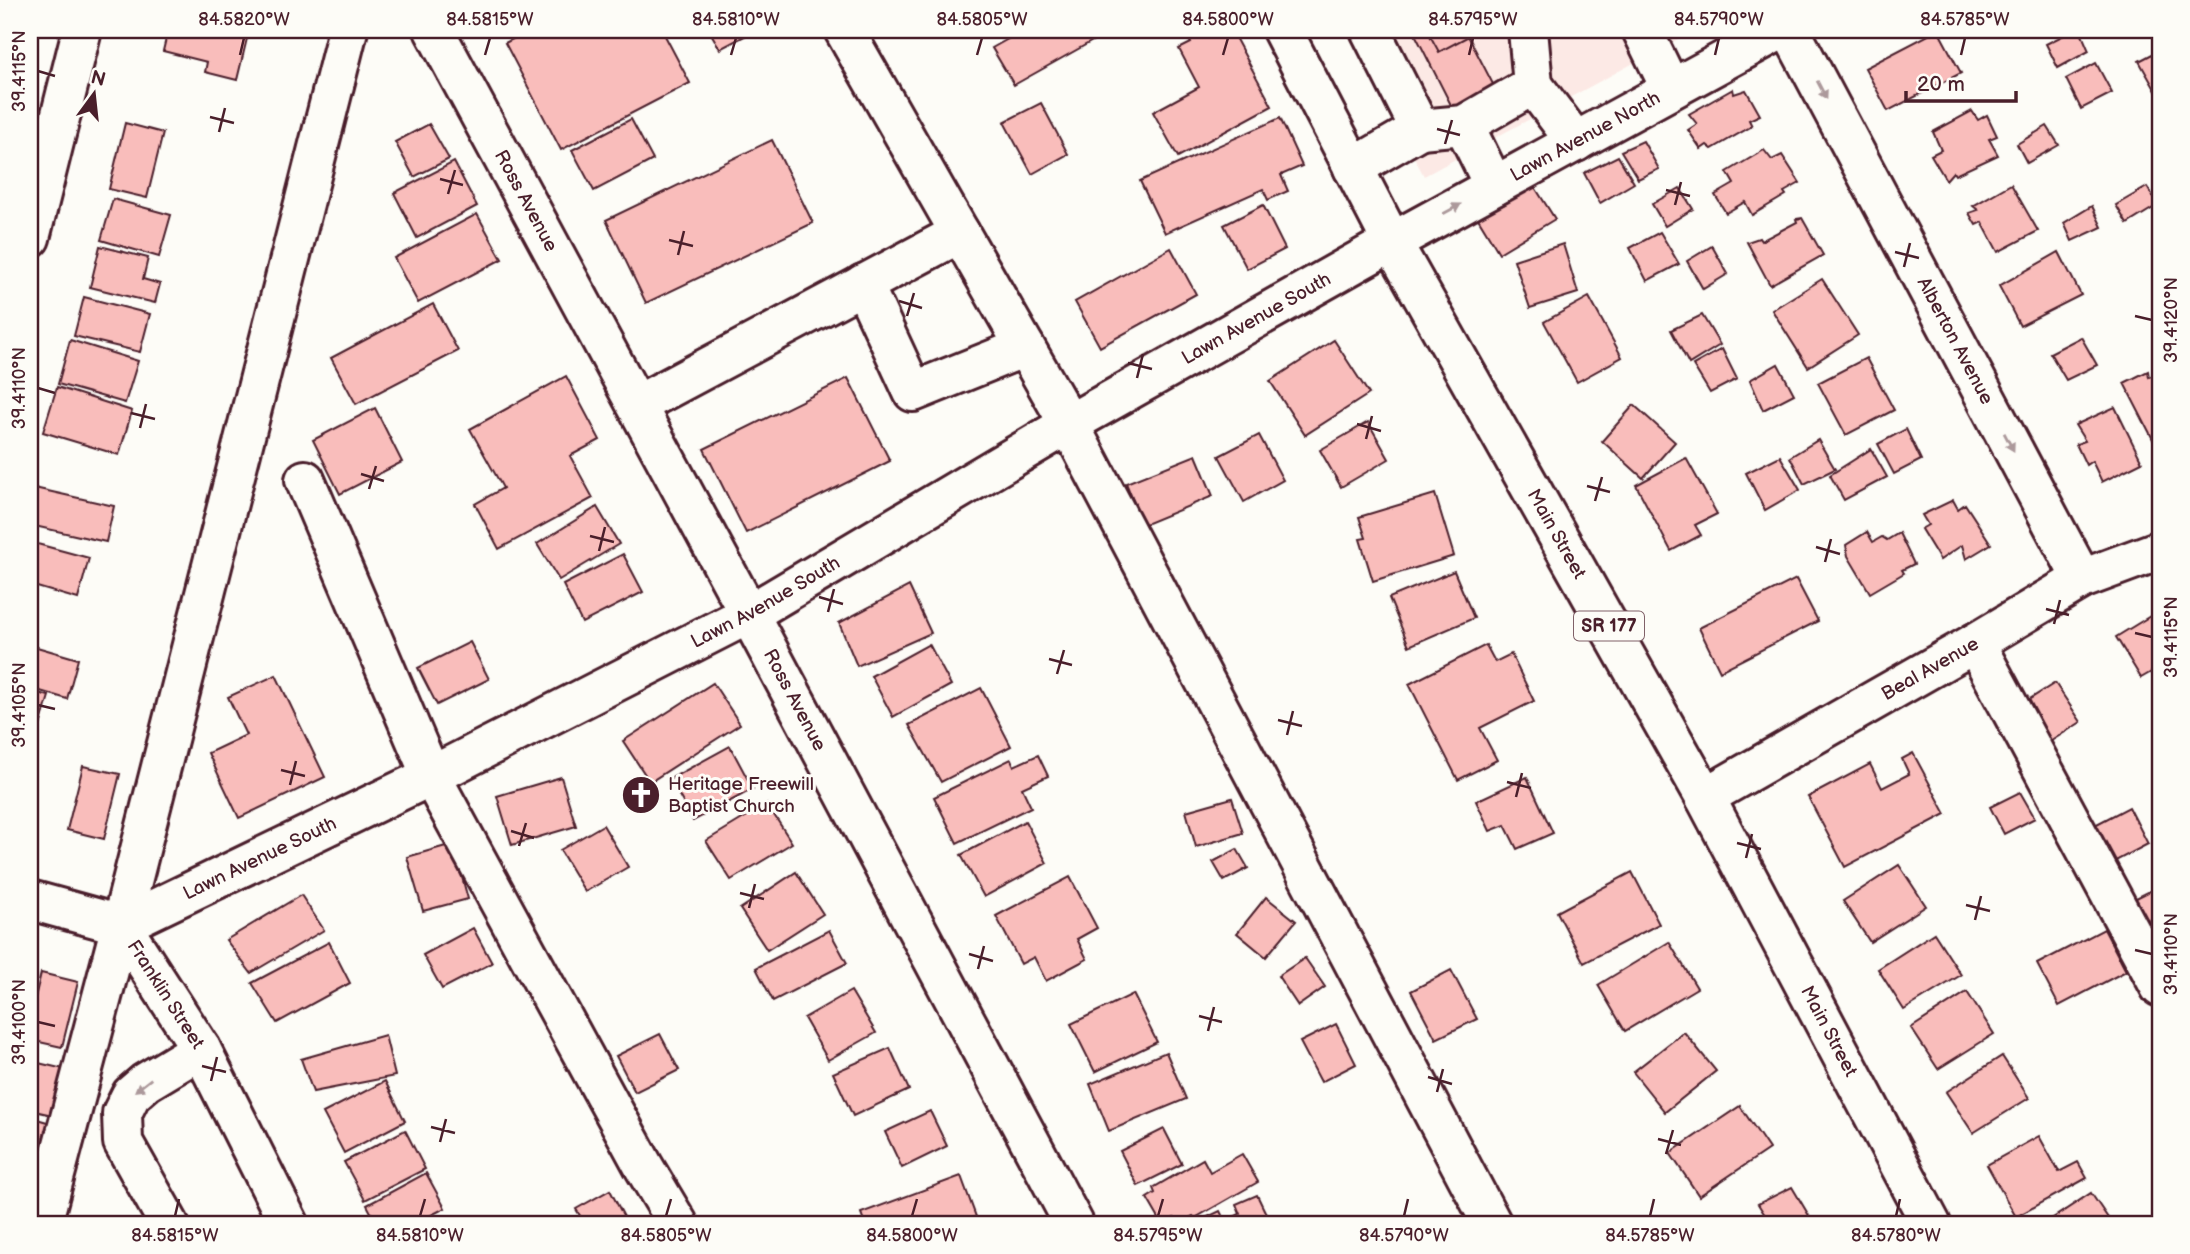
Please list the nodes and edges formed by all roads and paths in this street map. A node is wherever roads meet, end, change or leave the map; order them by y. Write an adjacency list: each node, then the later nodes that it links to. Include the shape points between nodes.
1 (82, 30): 13 (street)
2 (348, 30): 34 (street)
3 (844, 30): 19 (street)
4 (1282, 30): 17 (street, Main Street / SR 177)
5 (1370, 30): 15 (street)
6 (1528, 30): 11 (street)
7 (1642, 30): 12 (street)
8 (1780, 30): 12 (street, Lawn Avenue North)
9 (1790, 30): 28 (street, Alberton Avenue, one-way to 28)
10 (444, 33): 24 (street, Ross Avenue)
11 (1533, 85): 14 (street); 16 (street)
12 (1671, 89): 16 (street, Lawn Avenue North)
13 (44, 121): 20 (street)
14 (1464, 125): 15 (street); 18 (street)
15 (1420, 129): 17 (street)
16 (1576, 142): 18 (street, Lawn Avenue North)
17 (1353, 168): 21 (street, Main Street / SR 177)
18 (1494, 187): 21 (street, Lawn Avenue North, one-way to 18)
19 (960, 233): 22 (street); 23 (street)
20 (30, 238)
21 (1392, 242): 25 (street, Lawn Avenue South); 32 (street, Main Street / SR 177)
22 (863, 284): 23 (street, via 912,392); 24 (street)
23 (1025, 348): 25 (street)
24 (637, 405): 29 (street, Ross Avenue)
25 (1069, 424): 29 (street, Lawn Avenue South); 42 (street)
26 (305, 480): 31 (street)
27 (2160, 550): 28 (street, Beal Avenue)
28 (2082, 579): 30 (street, Beal Avenue)
29 (749, 614): 31 (street, Lawn Avenue South); 41 (street, Ross Avenue)
30 (1975, 643): 32 (street, Beal Avenue); 35 (street)
31 (430, 776): 34 (street, Lawn Avenue South); 40 (street)
32 (1705, 797): 43 (street, Main Street / SR 177)
33 (30, 900): 34 (street, Franklin Street)
34 (121, 925): 36 (street, Franklin Street); 38 (street)
35 (2160, 987)
36 (201, 1049): 37 (street, Franklin Street); 39 (street, one-way to 39, via 146,1082 131,1095 122,1113 123,1142)
37 (280, 1222)
38 (42, 1224)
39 (169, 1224)
40 (678, 1224)
41 (1074, 1224)
42 (1492, 1224)
43 (1931, 1224)

